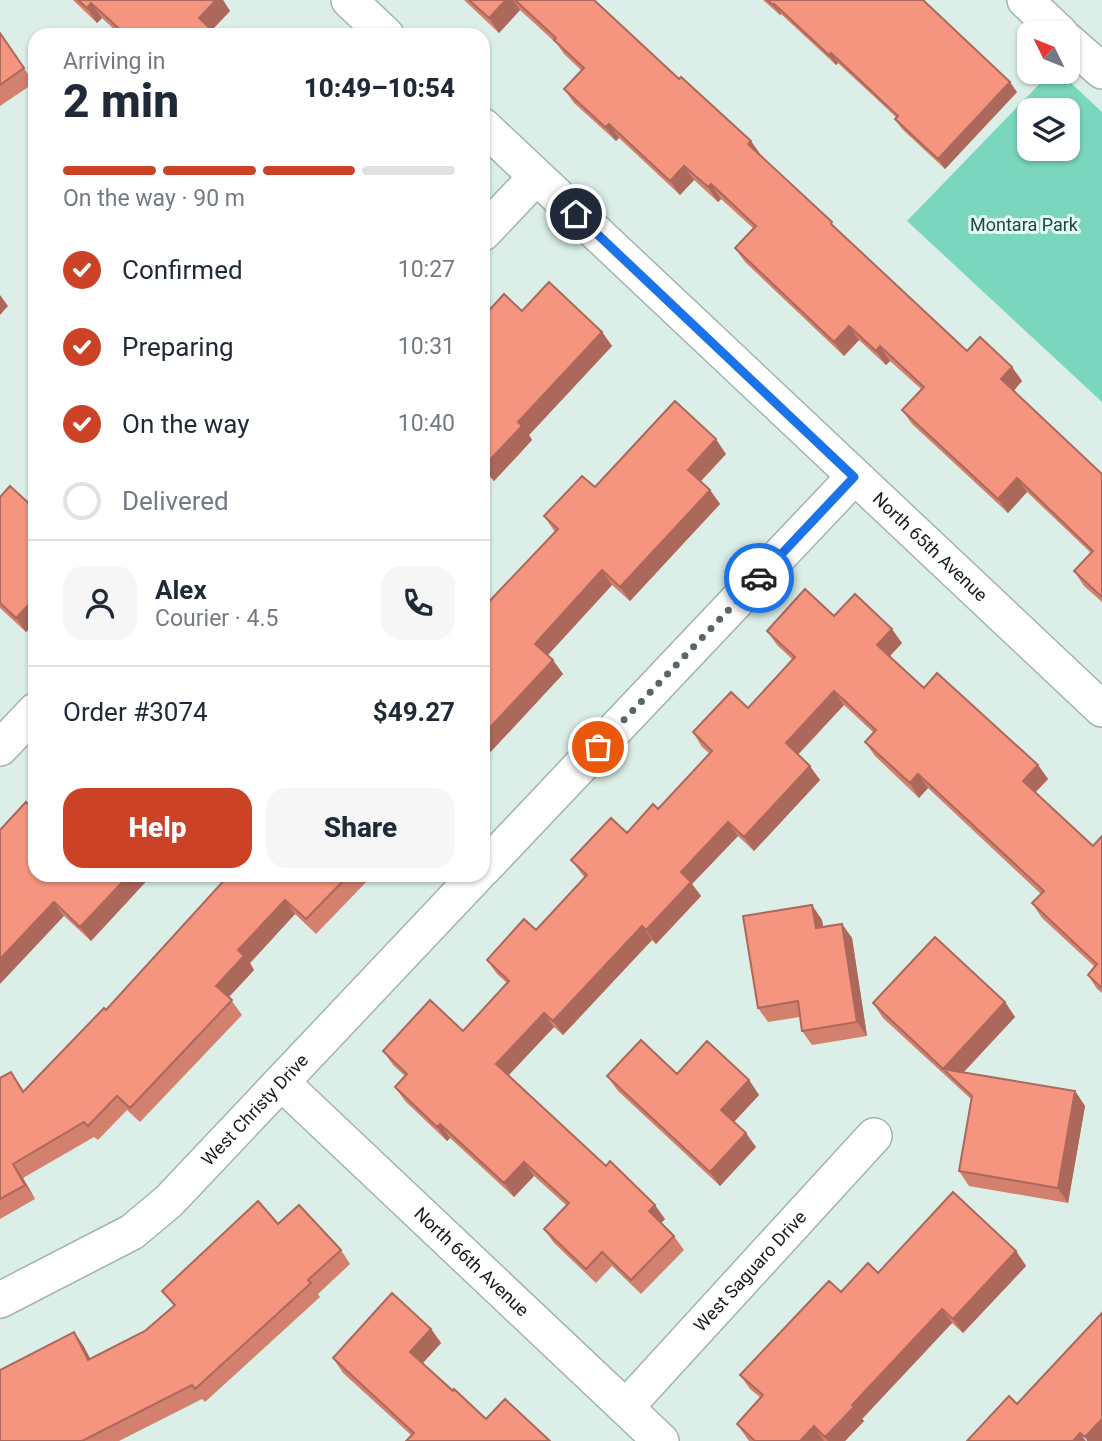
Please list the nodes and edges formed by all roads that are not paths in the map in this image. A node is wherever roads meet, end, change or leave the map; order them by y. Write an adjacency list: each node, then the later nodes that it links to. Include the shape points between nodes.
1 (349, 0): 4 (street)
2 (1025, 0): 3 (street)
3 (1047, 21)
4 (379, 28)
5 (1080, 52): 6 (street)
6 (1102, 71)
7 (490, 134): 8 (street, North 65th Avenue)
8 (536, 177): 9 (street); 10 (street, North 65th Avenue)
9 (490, 226)
10 (854, 477): 11 (street, North 65th Avenue); 14 (street)
11 (1102, 709)
12 (28, 718): 13 (street)
13 (0, 748)
14 (490, 862)
15 (470, 882): 16 (street, West Christy Drive)
16 (281, 1082): 18 (street, West Christy Drive, via 169,1201 131,1232); 19 (street, North 66th Avenue)
17 (874, 1136): 19 (street, West Saguaro Drive)
18 (0, 1300)
19 (626, 1408): 20 (street, North 66th Avenue)
20 (661, 1441)

